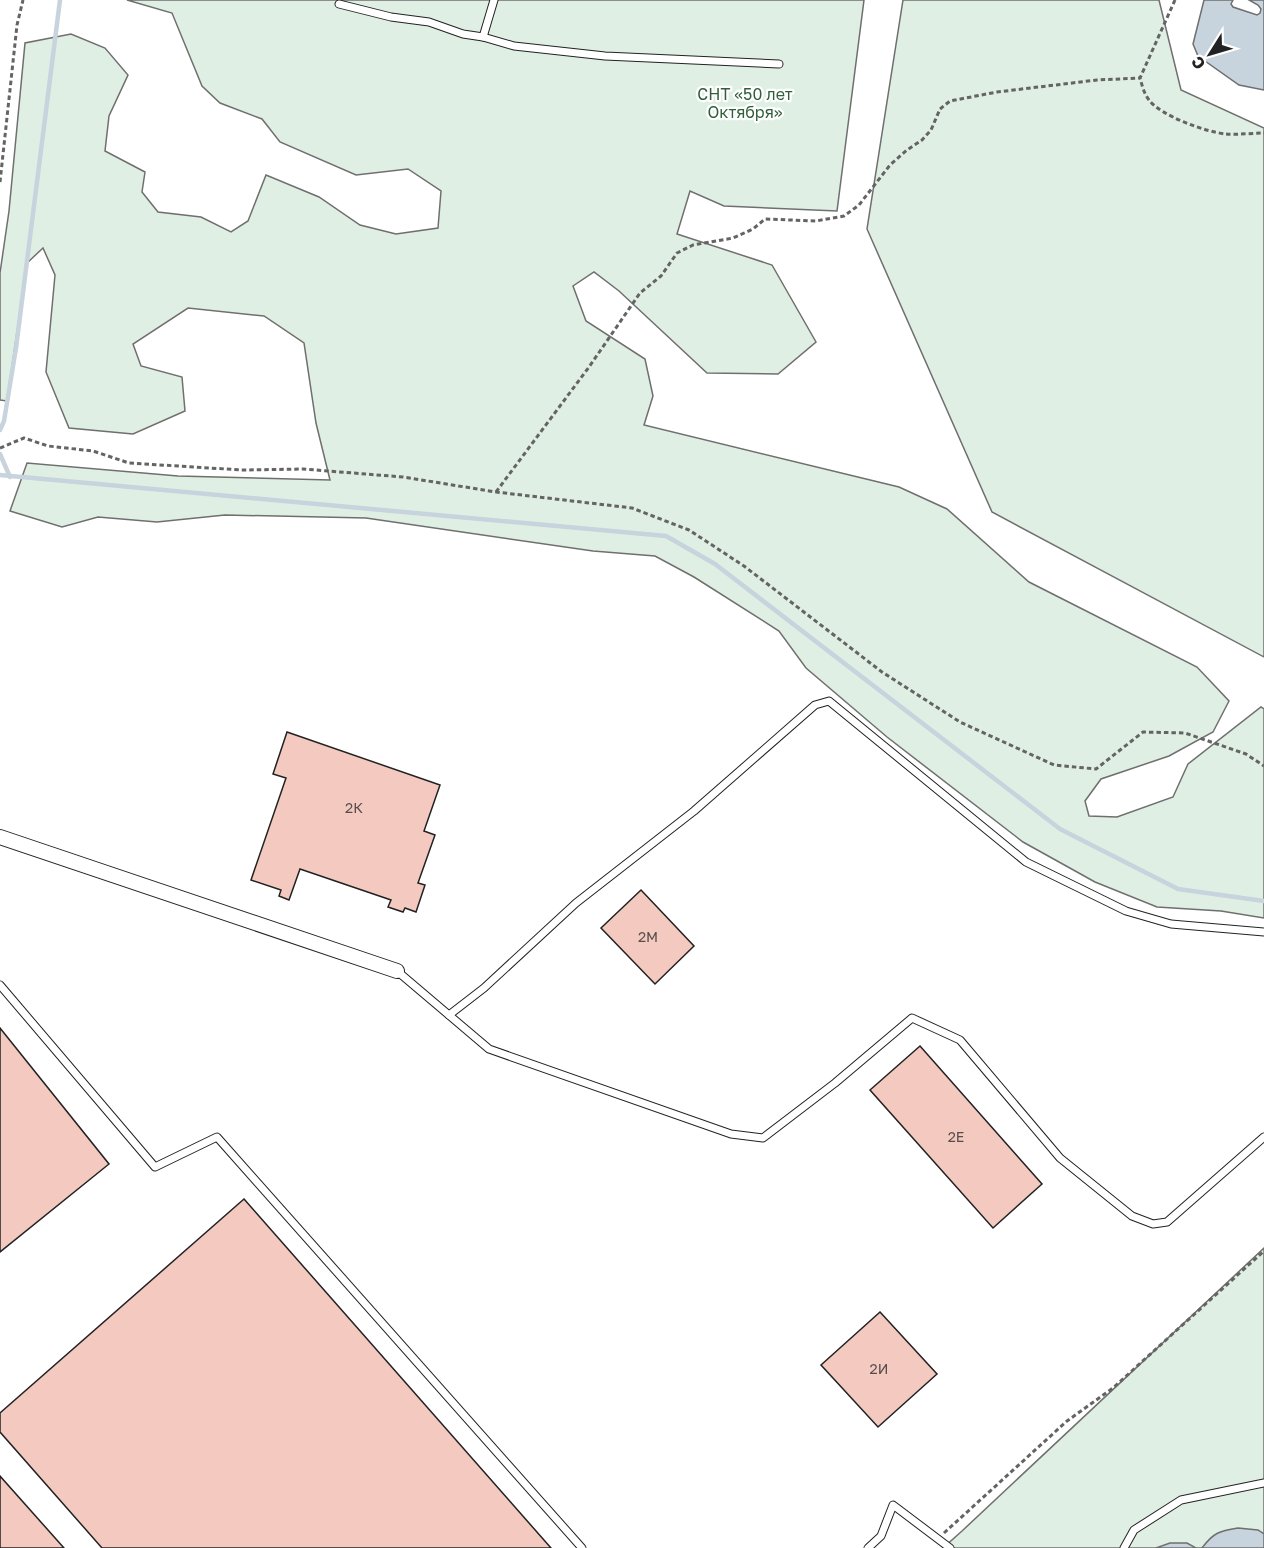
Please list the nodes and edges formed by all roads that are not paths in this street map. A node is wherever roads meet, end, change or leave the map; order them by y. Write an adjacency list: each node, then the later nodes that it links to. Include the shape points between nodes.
1 (494, 0): 3 (lane)
2 (339, 4): 3 (lane)
3 (483, 37): 4 (lane, via 514,46 606,56)
4 (779, 64)
5 (0, 837): 7 (street)
6 (1264, 932): 9 (lane, via 1171,924 1126,911 1026,862 829,701 815,705 694,811 576,903)
7 (397, 971): 9 (lane)
8 (0, 985): 12 (lane, via 155,1167 217,1137)
9 (449, 1015): 10 (lane, via 489,1049 731,1134 763,1138 912,1018 960,1040 1060,1158 1132,1216 1153,1224 1167,1222)
10 (1264, 1137)
11 (1264, 1483): 15 (lane, via 1181,1500 1134,1530)
12 (582, 1548)
13 (868, 1548): 14 (lane, via 881,1536 893,1505)
14 (950, 1548)
15 (1124, 1548)

